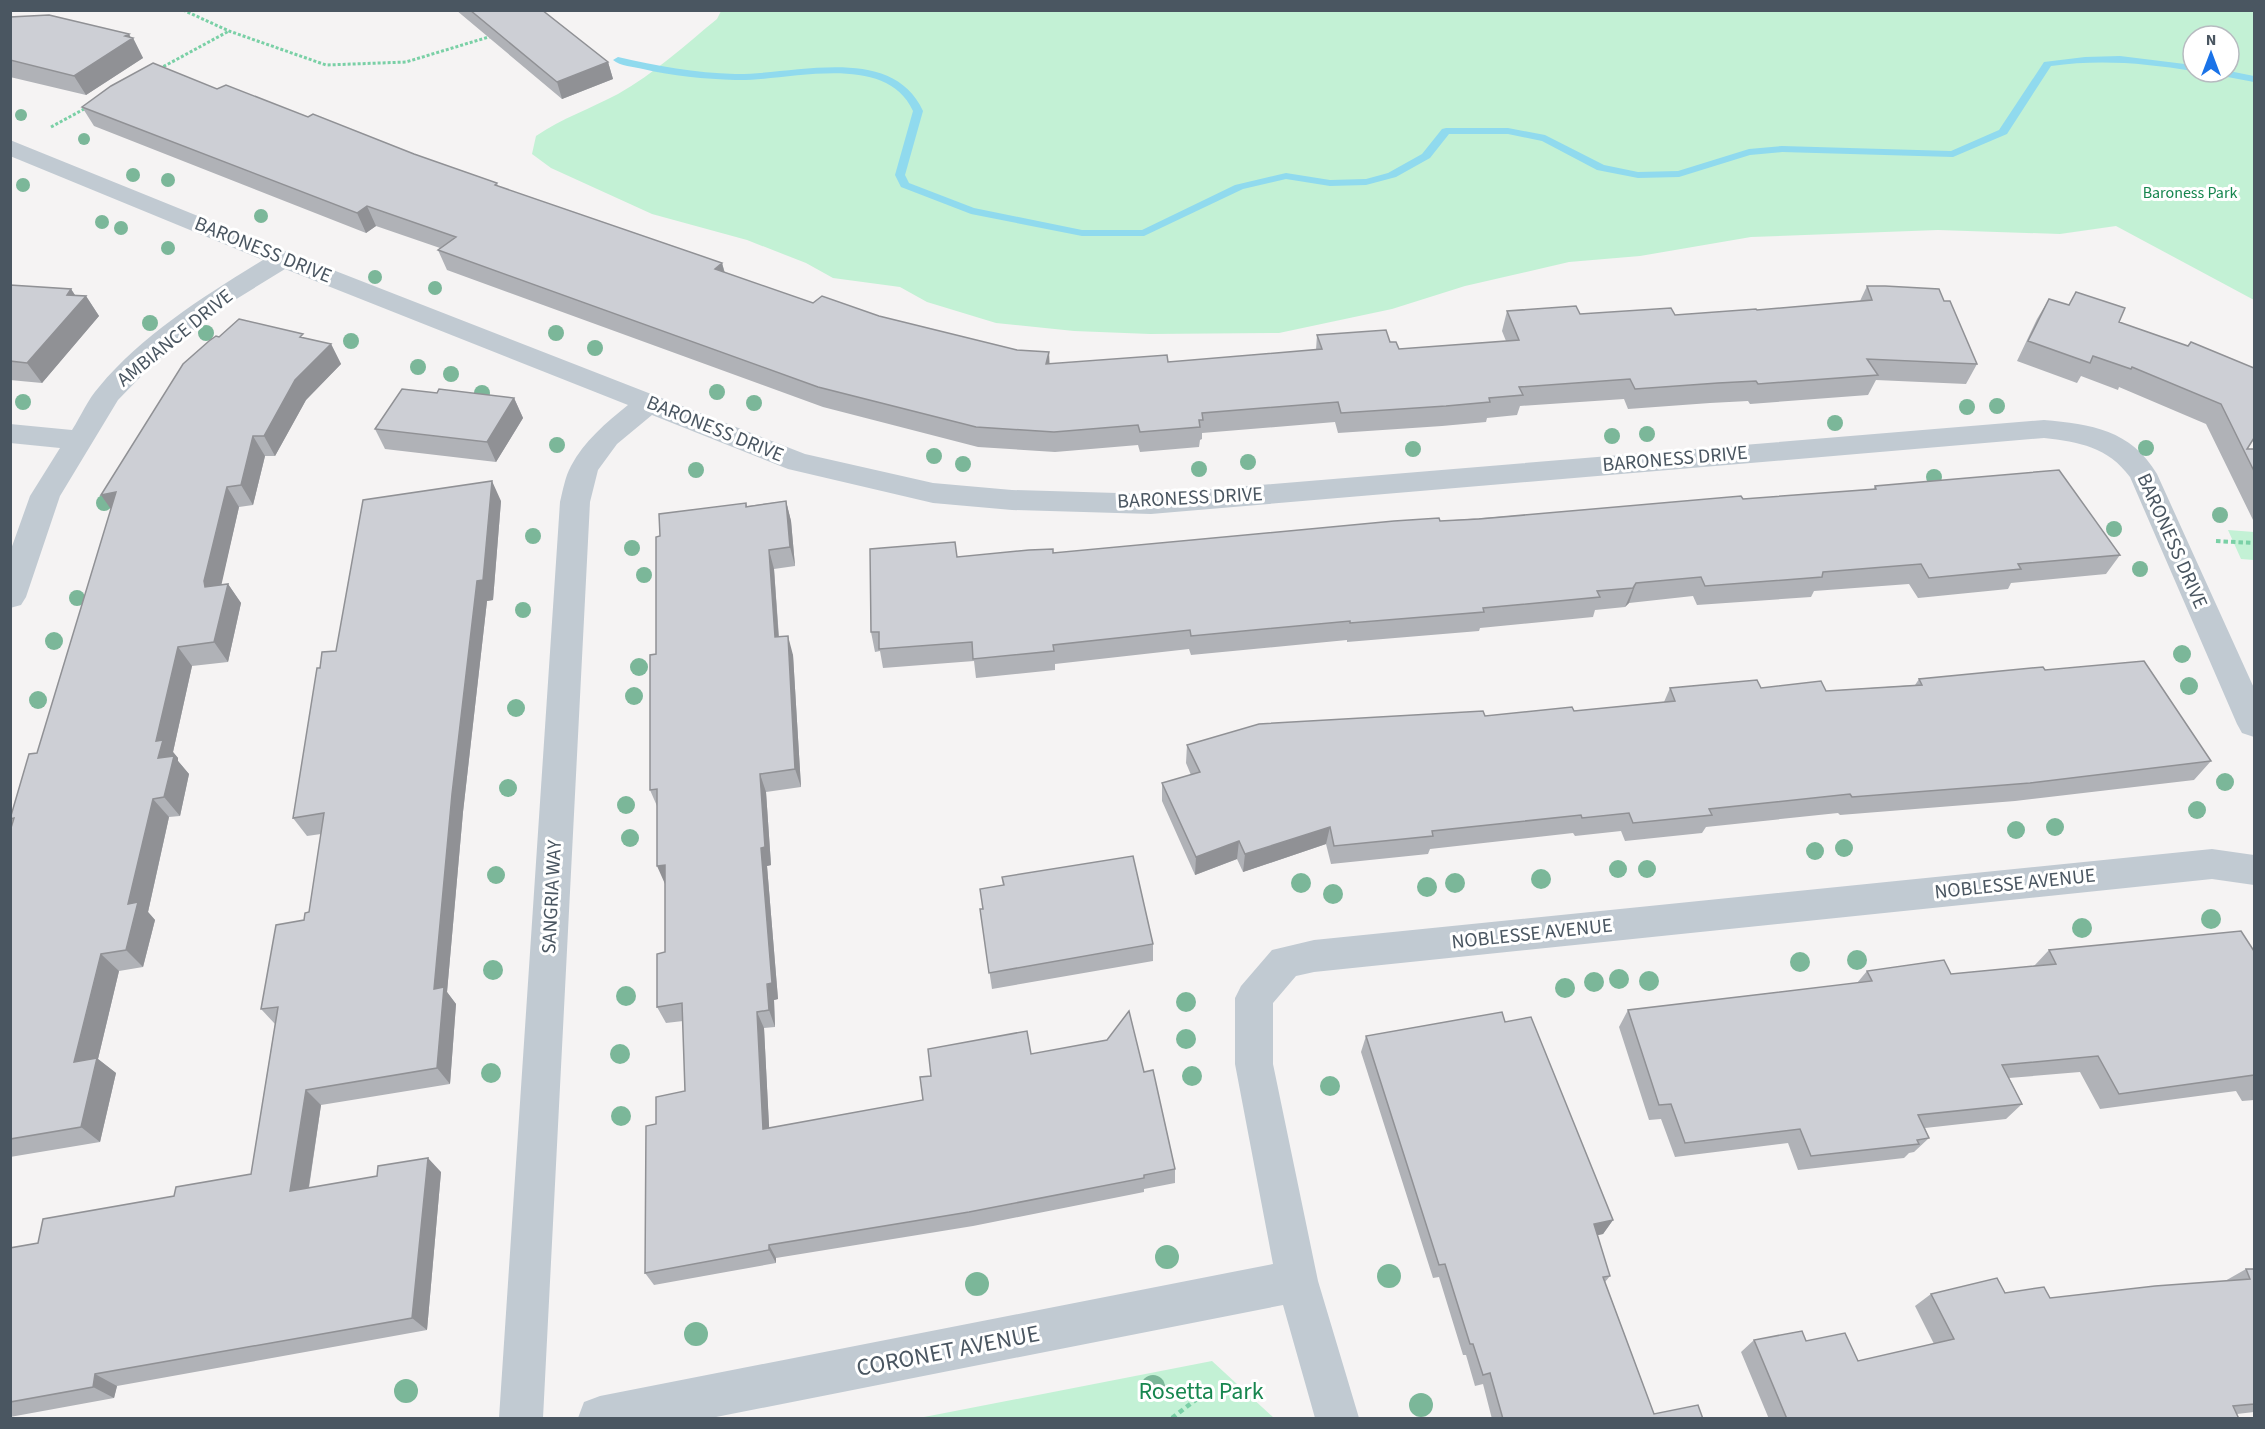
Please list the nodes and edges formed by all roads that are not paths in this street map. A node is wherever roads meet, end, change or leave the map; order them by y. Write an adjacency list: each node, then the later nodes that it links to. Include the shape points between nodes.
1 (12, 148): 2 (street, BARONESS DRIVE)
2 (283, 259): 3 (street, BARONESS DRIVE); 5 (street, AMBIANCE DRIVE, via 204,308 141,359 108,394)
3 (649, 403): 7 (street, BARONESS DRIVE, via 798,462 876,481 933,493 1091,503 1151,504 2044,429 2087,434 2113,444 2135,461 2143,474); 10 (street, SANGRIA WAY, via 607,437 589,460 575,502)
4 (10, 433): 5 (street)
5 (78, 440): 6 (street, AMBIANCE DRIVE, via 45,496)
6 (10, 597)
7 (2254, 724)
8 (2254, 870): 9 (street, NOBLESSE AVENUE, via 2212,864 1314,956 1286,962 1254,998 1254,1064)
9 (1297, 1281): 11 (street, CORONET AVENUE); 12 (street, NOBLESSE AVENUE)
10 (521, 1419)
11 (600, 1419)
12 (1337, 1419)

